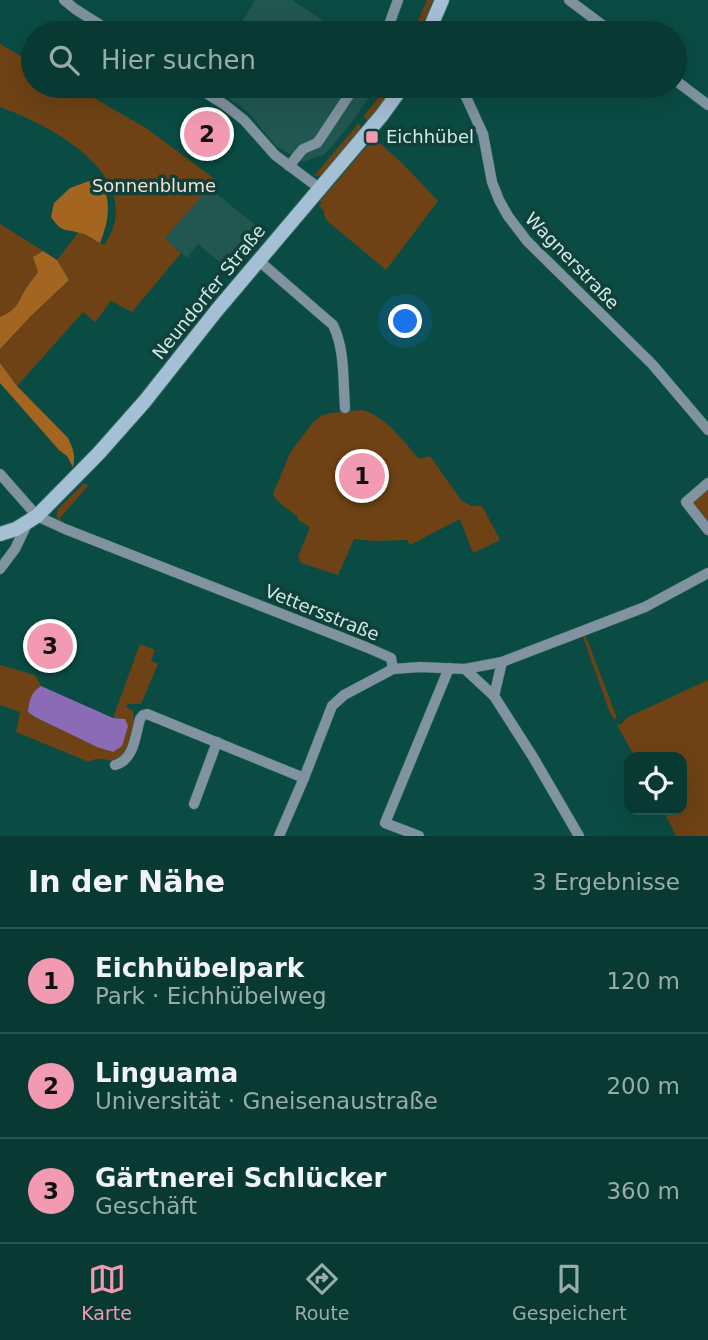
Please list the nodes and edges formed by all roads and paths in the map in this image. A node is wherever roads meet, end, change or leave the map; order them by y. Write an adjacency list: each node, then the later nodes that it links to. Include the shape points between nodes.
1 (64, 0): 5 (street)
2 (398, 0): 6 (street)
3 (442, 0): 7 (street)
4 (569, 0): 8 (street)
5 (94, 21)
6 (390, 21)
7 (433, 21)
8 (597, 21)
9 (687, 89): 14 (street)
10 (215, 98): 15 (street)
11 (347, 98): 15 (street, via 317,143 303,149)
12 (394, 98): 16 (street, Neundorfer Straße)
13 (466, 98): 19 (street, Wagnerstraße, via 482,134 492,182 517,229 652,364)
14 (708, 105)
15 (289, 166): 16 (street)
16 (319, 188): 17 (street, Neundorfer Straße)
17 (258, 260): 18 (street, via 338,335); 22 (street, Neundorfer Straße, via 145,401)
18 (345, 408)
19 (708, 430)
20 (0, 474): 22 (street)
21 (708, 484): 23 (street, via 686,502)
22 (32, 520): 24 (street); 25 (street); 30 (street, Vettersstraße, via 366,647 391,659)
23 (708, 530)
24 (0, 534)
25 (0, 569)
26 (708, 573): 27 (street, via 645,607)
27 (502, 662): 29 (street); 31 (street)
28 (449, 668): 29 (street); 30 (street); 37 (street, via 385,823)
29 (465, 669): 31 (street)
30 (393, 670): 34 (street, via 332,706)
31 (494, 696): 38 (street)
32 (217, 742): 33 (street, via 147,714 140,719 126,761); 34 (street); 35 (street)
33 (115, 765)
34 (304, 778): 36 (street)
35 (194, 804)
36 (279, 836)
37 (419, 836)
38 (579, 836)

